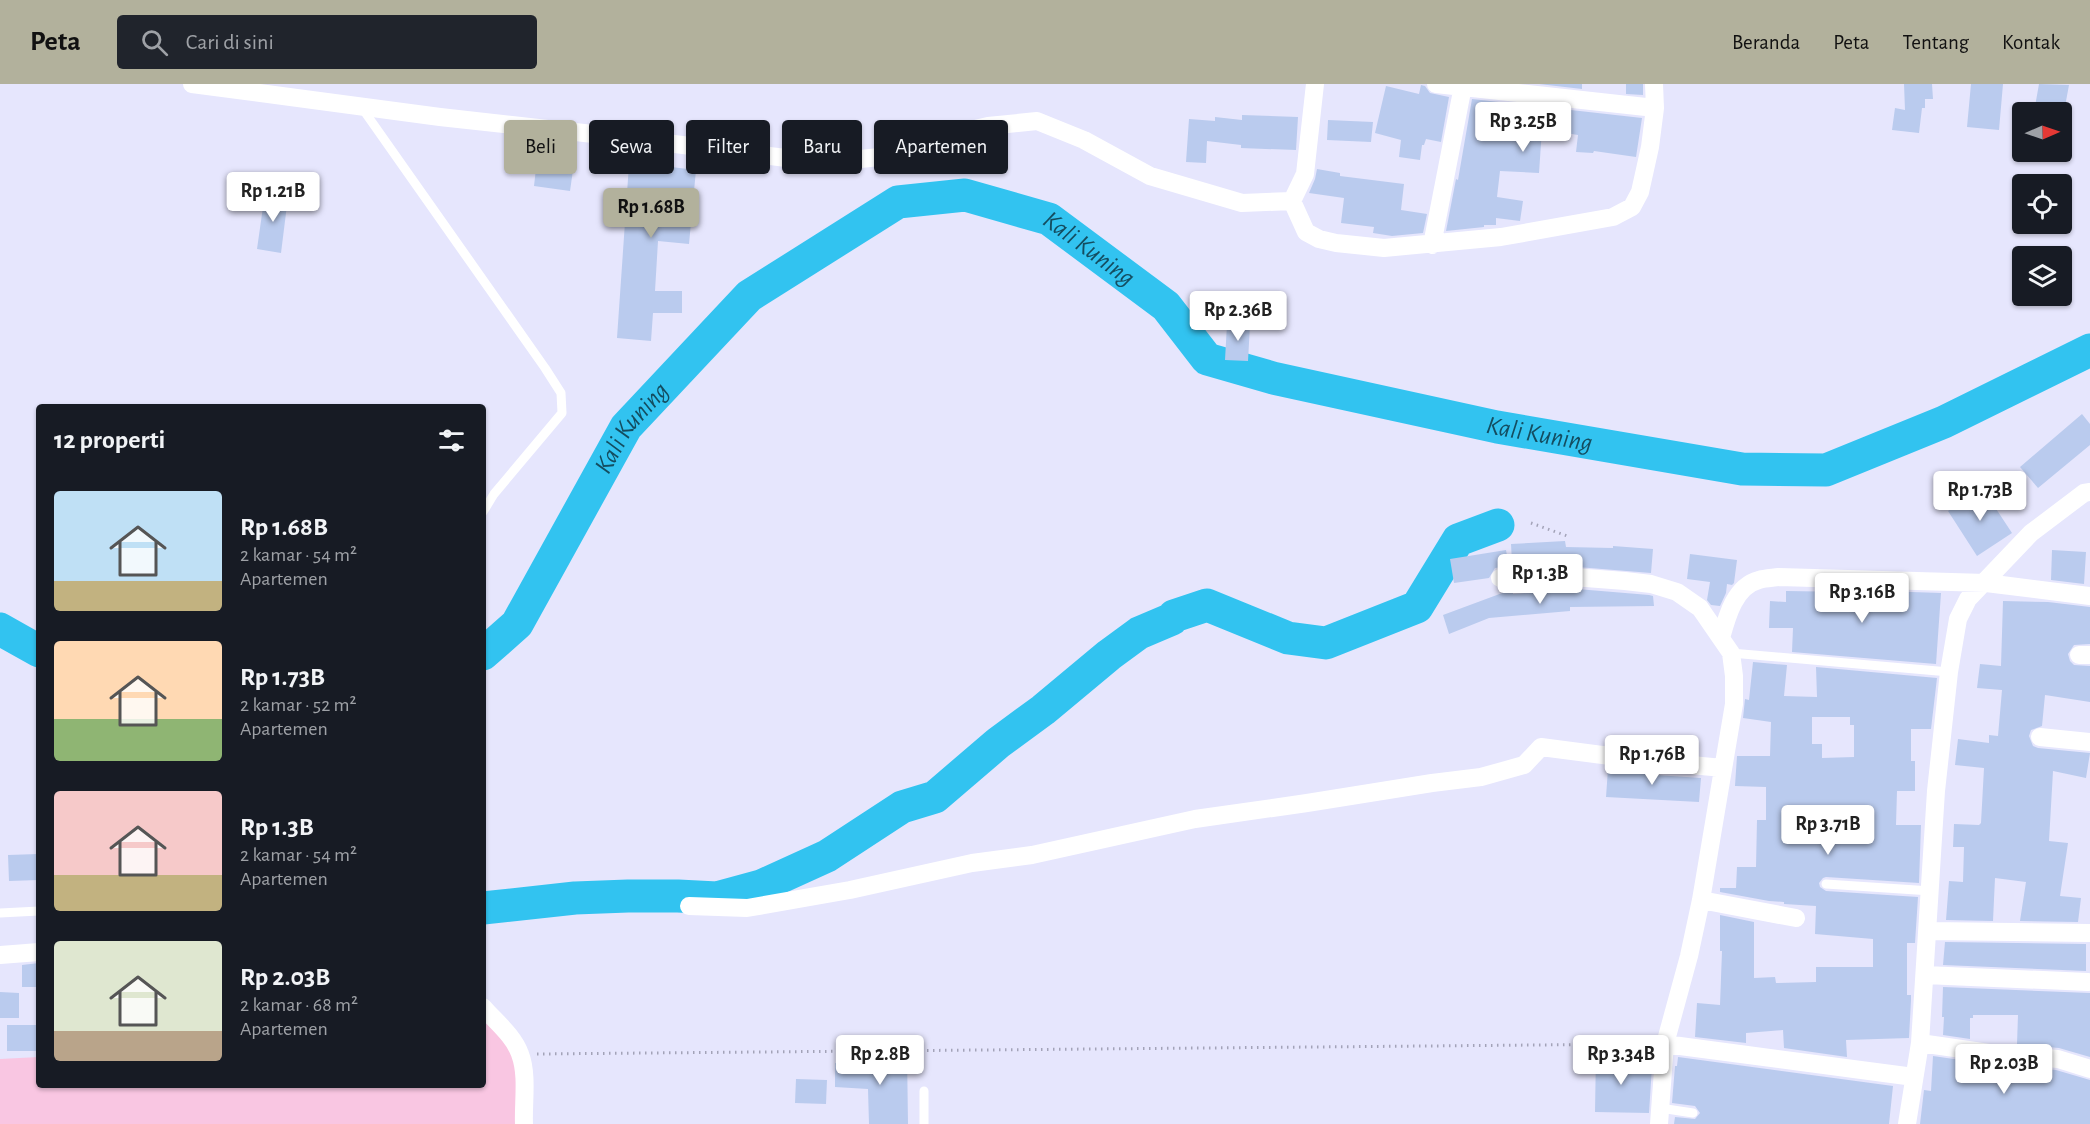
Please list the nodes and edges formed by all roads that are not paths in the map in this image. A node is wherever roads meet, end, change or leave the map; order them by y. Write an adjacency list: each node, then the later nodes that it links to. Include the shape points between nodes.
1 (192, 84): 6 (street)
2 (1315, 84): 8 (street, via 1305,174)
3 (1436, 84): 5 (street)
4 (1654, 84): 7 (street)
5 (1463, 86): 7 (street); 9 (street)
6 (361, 106): 8 (street, via 794,159 889,156 978,128 1038,122 1084,140 1150,176 1242,203); 11 (lane, via 561,393 562,413)
7 (1655, 108): 9 (street, via 1640,192 1632,207 1613,217)
8 (1292, 201): 9 (street, via 1306,232 1319,239 1384,248)
9 (1432, 245)
10 (2090, 492): 13 (street, via 2031,533)
11 (486, 507)
12 (1500, 578): 15 (street, via 1560,576 1651,584 1677,592 1700,608)
13 (1986, 583): 14 (street); 15 (street, via 1790,577 1758,580 1742,589 1726,617); 16 (street, via 1968,599 1958,619)
14 (2090, 596)
15 (1726, 646): 16 (lane); 19 (street, via 1734,676 1734,704)
16 (1949, 672): 21 (street)
17 (2040, 737): 18 (street)
18 (2090, 742)
19 (1723, 768): 22 (street); 23 (street, via 1541,747 1524,765 1481,777 1195,819 1032,855 972,863 747,908)
20 (1826, 884): 21 (lane)
21 (1930, 891): 27 (street)
22 (1701, 900): 26 (street); 35 (street)
23 (689, 906)
24 (36, 911): 25 (lane)
25 (0, 913)
26 (1796, 918)
27 (1928, 931): 28 (street); 31 (street)
28 (2089, 933)
29 (36, 952): 30 (street)
30 (0, 955)
31 (1925, 975): 32 (street); 34 (street)
32 (2088, 982)
33 (486, 1010): 41 (street, via 520,1054)
34 (1920, 1043): 36 (street, via 2058,1059); 37 (street)
35 (1665, 1044): 37 (street); 40 (street)
36 (2090, 1069)
37 (1914, 1077): 43 (street)
38 (924, 1091): 42 (lane)
39 (1693, 1113): 40 (lane)
40 (1659, 1116)
41 (524, 1124)
42 (924, 1124)
43 (1907, 1124)

